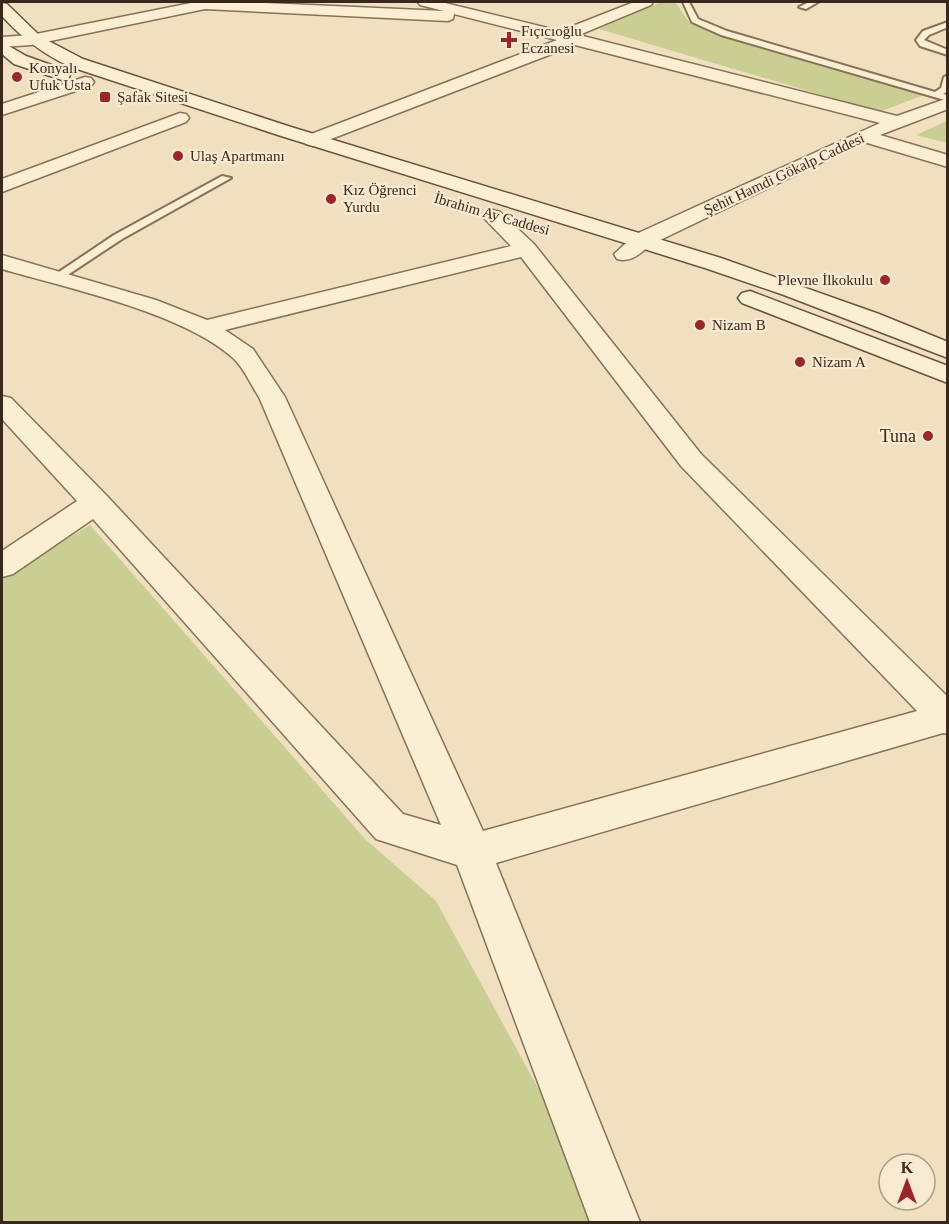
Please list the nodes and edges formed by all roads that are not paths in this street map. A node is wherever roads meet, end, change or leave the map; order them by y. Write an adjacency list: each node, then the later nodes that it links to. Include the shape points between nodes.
1 (425, 2): 8 (street)
2 (646, 2): 10 (street)
3 (686, 2): 18 (lane, via 695,20 724,33)
4 (814, 2): 6 (lane)
5 (204, 3): 8 (street); 11 (street)
6 (803, 7)
7 (2, 8): 11 (street, İbrahim Ay Caddesi)
8 (499, 20): 10 (street)
9 (948, 24): 14 (lane, via 926,33 920,40)
10 (569, 37): 21 (street); 23 (street)
11 (31, 39): 12 (street); 23 (street, İbrahim Ay Caddesi, via 77,63)
12 (2, 42)
13 (2, 47): 16 (street, İbrahim Ay Caddesi, via 20,60)
14 (948, 53)
15 (948, 77): 18 (lane)
16 (85, 82): 19 (street); 20 (street, İbrahim Ay Caddesi)
17 (948, 98): 18 (lane)
18 (942, 99): 21 (street, Şehit Hamdi Gökalp Caddesi)
19 (2, 110)
20 (180, 118): 26 (street); 27 (street, İbrahim Ay Caddesi)
21 (899, 122): 22 (street, Şehit Hamdi Gökalp Caddesi)
22 (862, 136): 24 (street); 28 (street, Şehit Hamdi Gökalp Caddesi)
23 (313, 140): 28 (street, İbrahim Ay Caddesi)
24 (948, 161)
25 (226, 178): 32 (lane, via 101,246)
26 (2, 186)
27 (493, 216): 29 (street); 30 (street, İbrahim Ay Caddesi)
28 (644, 239): 30 (street, Şehit Hamdi Gökalp Caddesi); 36 (street, İbrahim Ay Caddesi, via 812,297)
29 (525, 249): 35 (street); 41 (street, via 691,459)
30 (625, 254): 33 (street, İbrahim Ay Caddesi)
31 (2, 262): 32 (street)
32 (56, 278): 35 (street, via 148,305)
33 (706, 282)
34 (728, 290): 37 (street)
35 (205, 328): 42 (street, via 244,354 272,397 392,663)
36 (948, 351)
37 (948, 375)
38 (2, 404): 39 (street)
39 (96, 503): 40 (street); 42 (street, via 390,827)
40 (2, 566)
41 (947, 718): 42 (street)
42 (471, 852): 43 (street)
43 (615, 1222)

